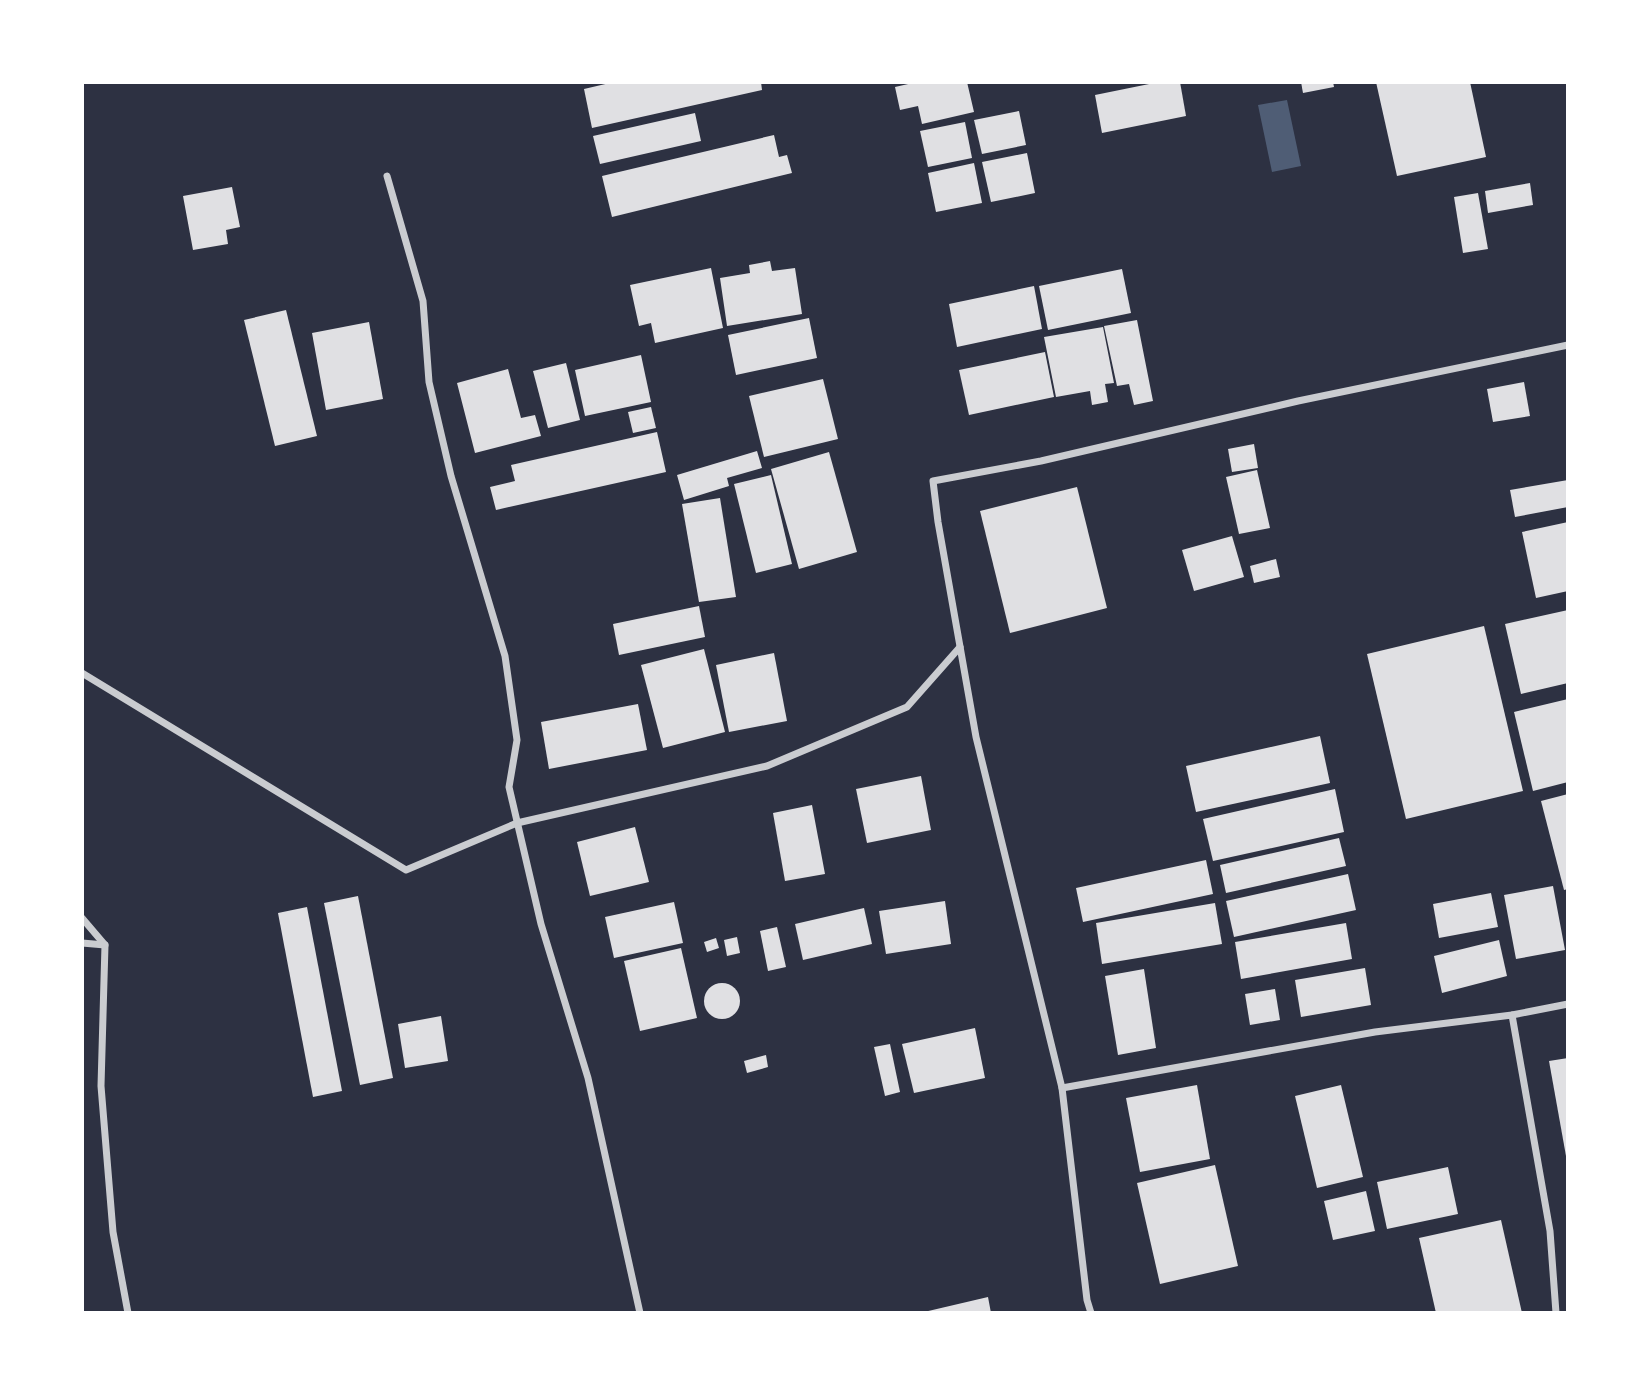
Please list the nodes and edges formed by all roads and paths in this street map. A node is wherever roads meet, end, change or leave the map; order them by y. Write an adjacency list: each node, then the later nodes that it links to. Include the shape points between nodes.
1 (387, 176): 5 (street, via 422,301 429,382 451,476 505,656 517,740 509,787)
2 (1568, 345): 3 (street, via 933,481)
3 (960, 647): 5 (street, via 907,707 767,766); 11 (street, via 976,737)
4 (82, 673): 5 (street, via 406,870)
5 (517, 823): 13 (street, via 541,924 588,1078)
6 (82, 918): 8 (street)
7 (82, 943): 8 (street)
8 (105, 945): 12 (street, via 101,1086 113,1232)
9 (1568, 1004): 10 (street)
10 (1512, 1015): 11 (street, via 1375,1032); 15 (street, via 1550,1230)
11 (1062, 1088): 14 (street)
12 (128, 1313)
13 (640, 1313)
14 (1091, 1313)
15 (1556, 1313)

